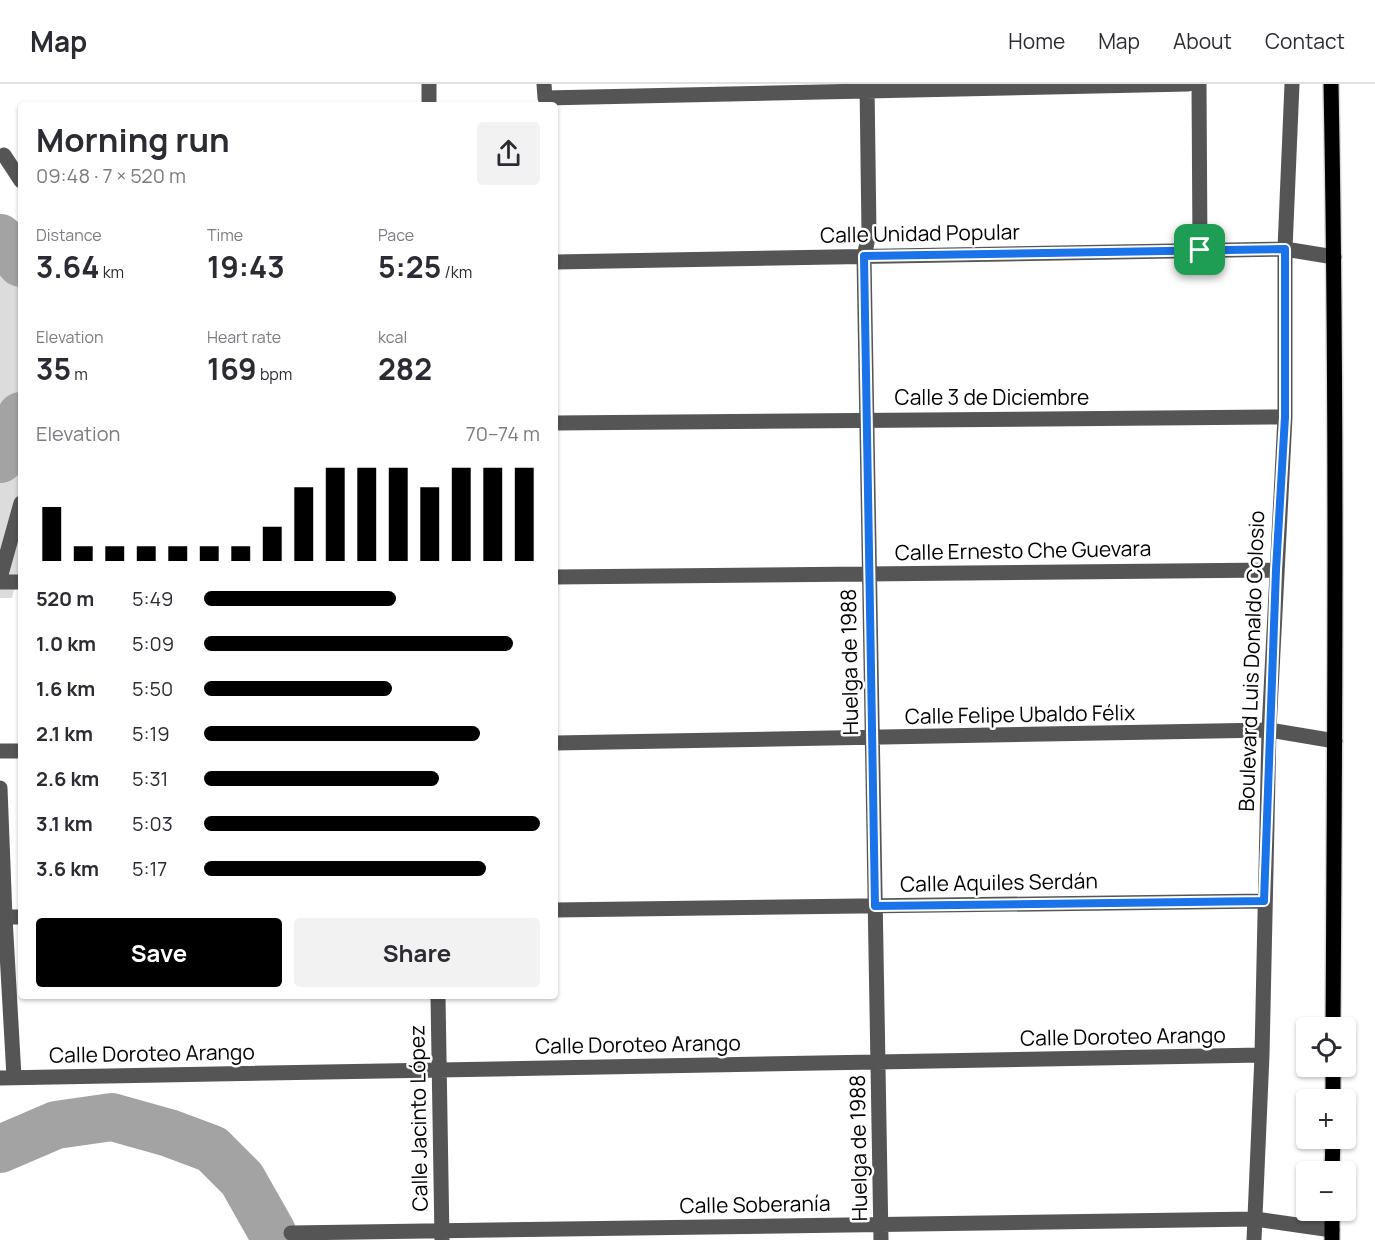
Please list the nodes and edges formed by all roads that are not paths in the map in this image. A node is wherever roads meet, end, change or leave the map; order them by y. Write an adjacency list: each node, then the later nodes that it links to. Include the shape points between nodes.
1 (429, 84): 8 (street)
2 (1188, 84): 6 (street)
3 (1199, 84): 12 (street)
4 (1292, 84): 11 (street, Boulevard Luis Donaldo Colosio)
5 (1331, 84): 14 (main road)
6 (867, 88): 7 (street); 13 (street, Huelga de 1988, via 869,233)
7 (545, 91)
8 (429, 102)
9 (4, 155): 10 (street)
10 (18, 176)
11 (1285, 249): 12 (street, Calle Unidad Popular); 14 (street, Calle Unidad Popular); 16 (street, Boulevard Luis Donaldo Colosio)
12 (1200, 250): 13 (street, Calle Unidad Popular)
13 (864, 256): 15 (street, Calle Unidad Popular); 17 (street, Huelga de 1988)
14 (1334, 257): 27 (main road)
15 (558, 262)
16 (1285, 417): 17 (street, Calle 3 de Diciembre); 20 (street, Boulevard Luis Donaldo Colosio)
17 (867, 419): 18 (street, Calle 3 de Diciembre); 21 (street, Huelga de 1988)
18 (558, 423)
19 (18, 514): 23 (street)
20 (1276, 570): 21 (street, Calle Ernesto Che Guevara); 25 (street, Boulevard Luis Donaldo Colosio)
21 (870, 574): 22 (street, Calle Ernesto Che Guevara); 26 (street, Huelga de 1988)
22 (558, 577)
23 (0, 580): 24 (street)
24 (18, 582)
25 (1269, 730): 26 (street, Calle Felipe Ubaldo Félix); 27 (street, Calle Felipe Ubaldo Félix); 32 (street, Boulevard Luis Donaldo Colosio)
26 (872, 739): 28 (street, Calle Felipe Ubaldo Félix); 33 (street, Huelga de 1988)
27 (1335, 741): 38 (main road)
28 (558, 743)
29 (18, 750): 30 (street)
30 (0, 751)
31 (0, 788): 35 (street)
32 (1264, 901): 33 (street, Calle Aquiles Serdán); 39 (street, Boulevard Luis Donaldo Colosio)
33 (875, 906): 34 (street, Calle Aquiles Serdán); 40 (street, Huelga de 1988)
34 (558, 910)
35 (2, 917): 36 (street); 42 (street)
36 (18, 917)
37 (438, 999): 41 (street, Calle Jacinto López)
38 (1333, 1017)
39 (1262, 1055): 40 (street, Calle Doroteo Arango); 43 (street, Boulevard Luis Donaldo Colosio)
40 (878, 1062): 41 (street, Calle Doroteo Arango); 44 (street, Huelga de 1988)
41 (439, 1070): 42 (street, Calle Doroteo Arango); 46 (street, Calle Jacinto López)
42 (7, 1078)
43 (1255, 1220): 44 (street, Calle Soberanía); 47 (street, Calle Soberanía); 48 (street, Boulevard Luis Donaldo Colosio)
44 (881, 1232): 46 (street, Calle Soberanía)
45 (291, 1233): 46 (street, Calle Soberanía)
46 (442, 1235)
47 (1332, 1235)
48 (1254, 1240)

